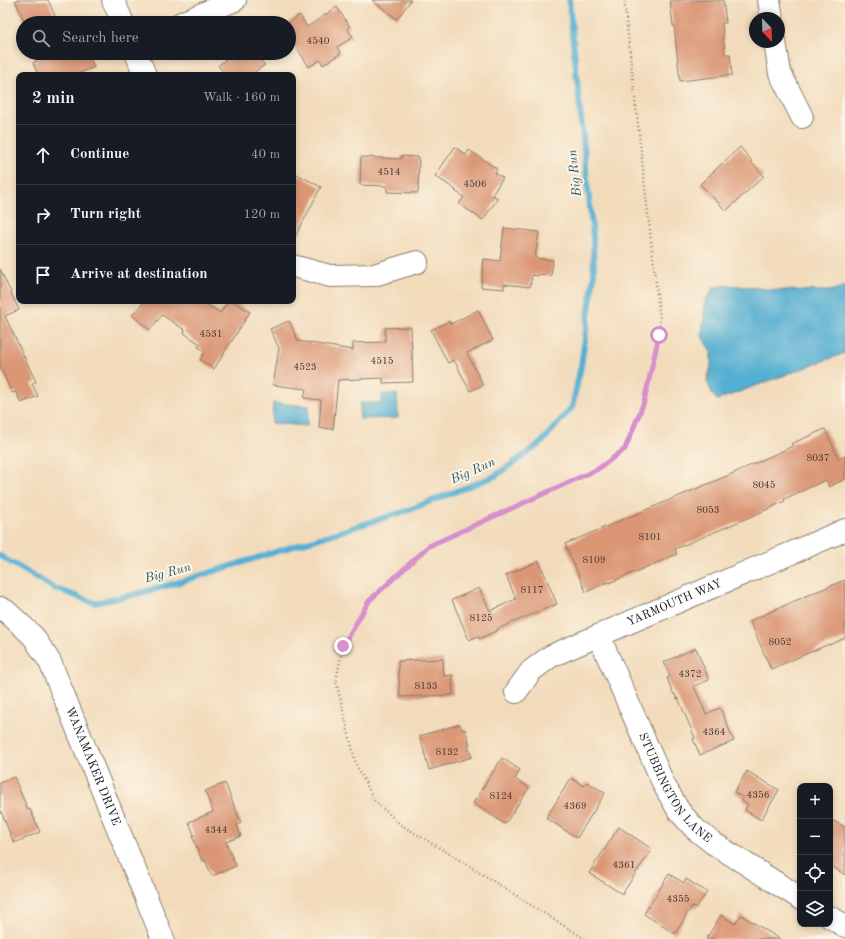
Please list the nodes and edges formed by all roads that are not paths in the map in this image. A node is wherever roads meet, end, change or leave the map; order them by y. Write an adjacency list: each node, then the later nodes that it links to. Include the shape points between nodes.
1 (113, 0): 5 (street)
2 (235, 0): 6 (street)
3 (769, 0): 4 (street)
4 (771, 12)
5 (120, 16)
6 (197, 16)
7 (776, 48): 10 (street, via 780,73)
8 (139, 60): 9 (street)
9 (144, 72)
10 (802, 117)
11 (417, 262): 12 (street, via 374,275 330,276)
12 (296, 267)
13 (845, 530): 15 (street, YARMOUTH WAY)
14 (0, 608): 20 (street, WANAMAKER DRIVE, via 34,636 50,662)
15 (598, 636): 16 (street, YARMOUTH WAY, via 551,656 531,671); 17 (street, STUBBINGTON LANE, via 678,811 713,843)
16 (516, 692)
17 (797, 896)
18 (833, 919): 19 (street)
19 (845, 926)
20 (163, 939)

